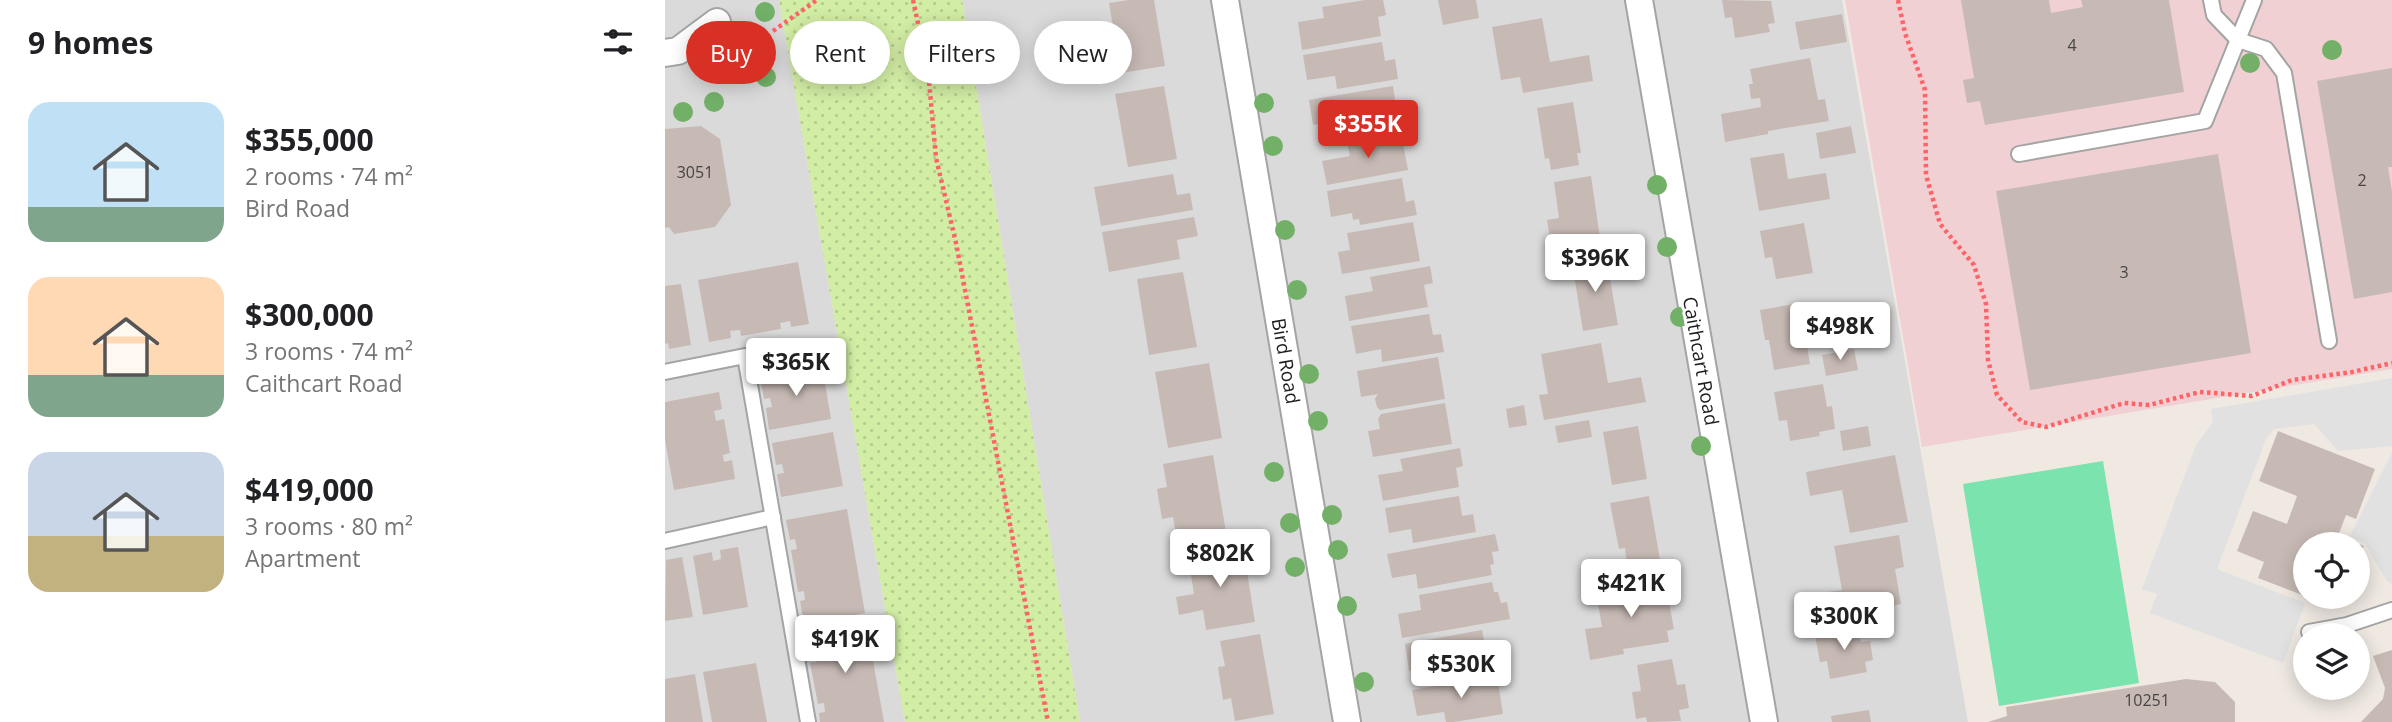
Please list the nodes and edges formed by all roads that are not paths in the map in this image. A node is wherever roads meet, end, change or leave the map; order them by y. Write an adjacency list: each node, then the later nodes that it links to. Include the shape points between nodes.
1 (1225, 0): 16 (street, Bird Road)
2 (1639, 0): 17 (street, Caithcart Road)
3 (2211, 0): 5 (lane, via 2214,15)
4 (2254, 0): 5 (lane)
5 (2238, 40): 8 (lane, via 2205,121); 9 (lane, via 2266,49 2284,73)
6 (686, 45): 7 (street)
7 (665, 53)
8 (2019, 154)
9 (2329, 341)
10 (665, 372): 11 (lane, via 745,356)
11 (773, 517): 12 (lane); 15 (lane)
12 (665, 541)
13 (2392, 610): 14 (lane)
14 (2353, 623)
15 (808, 722)
16 (1347, 722)
17 (1764, 722)

